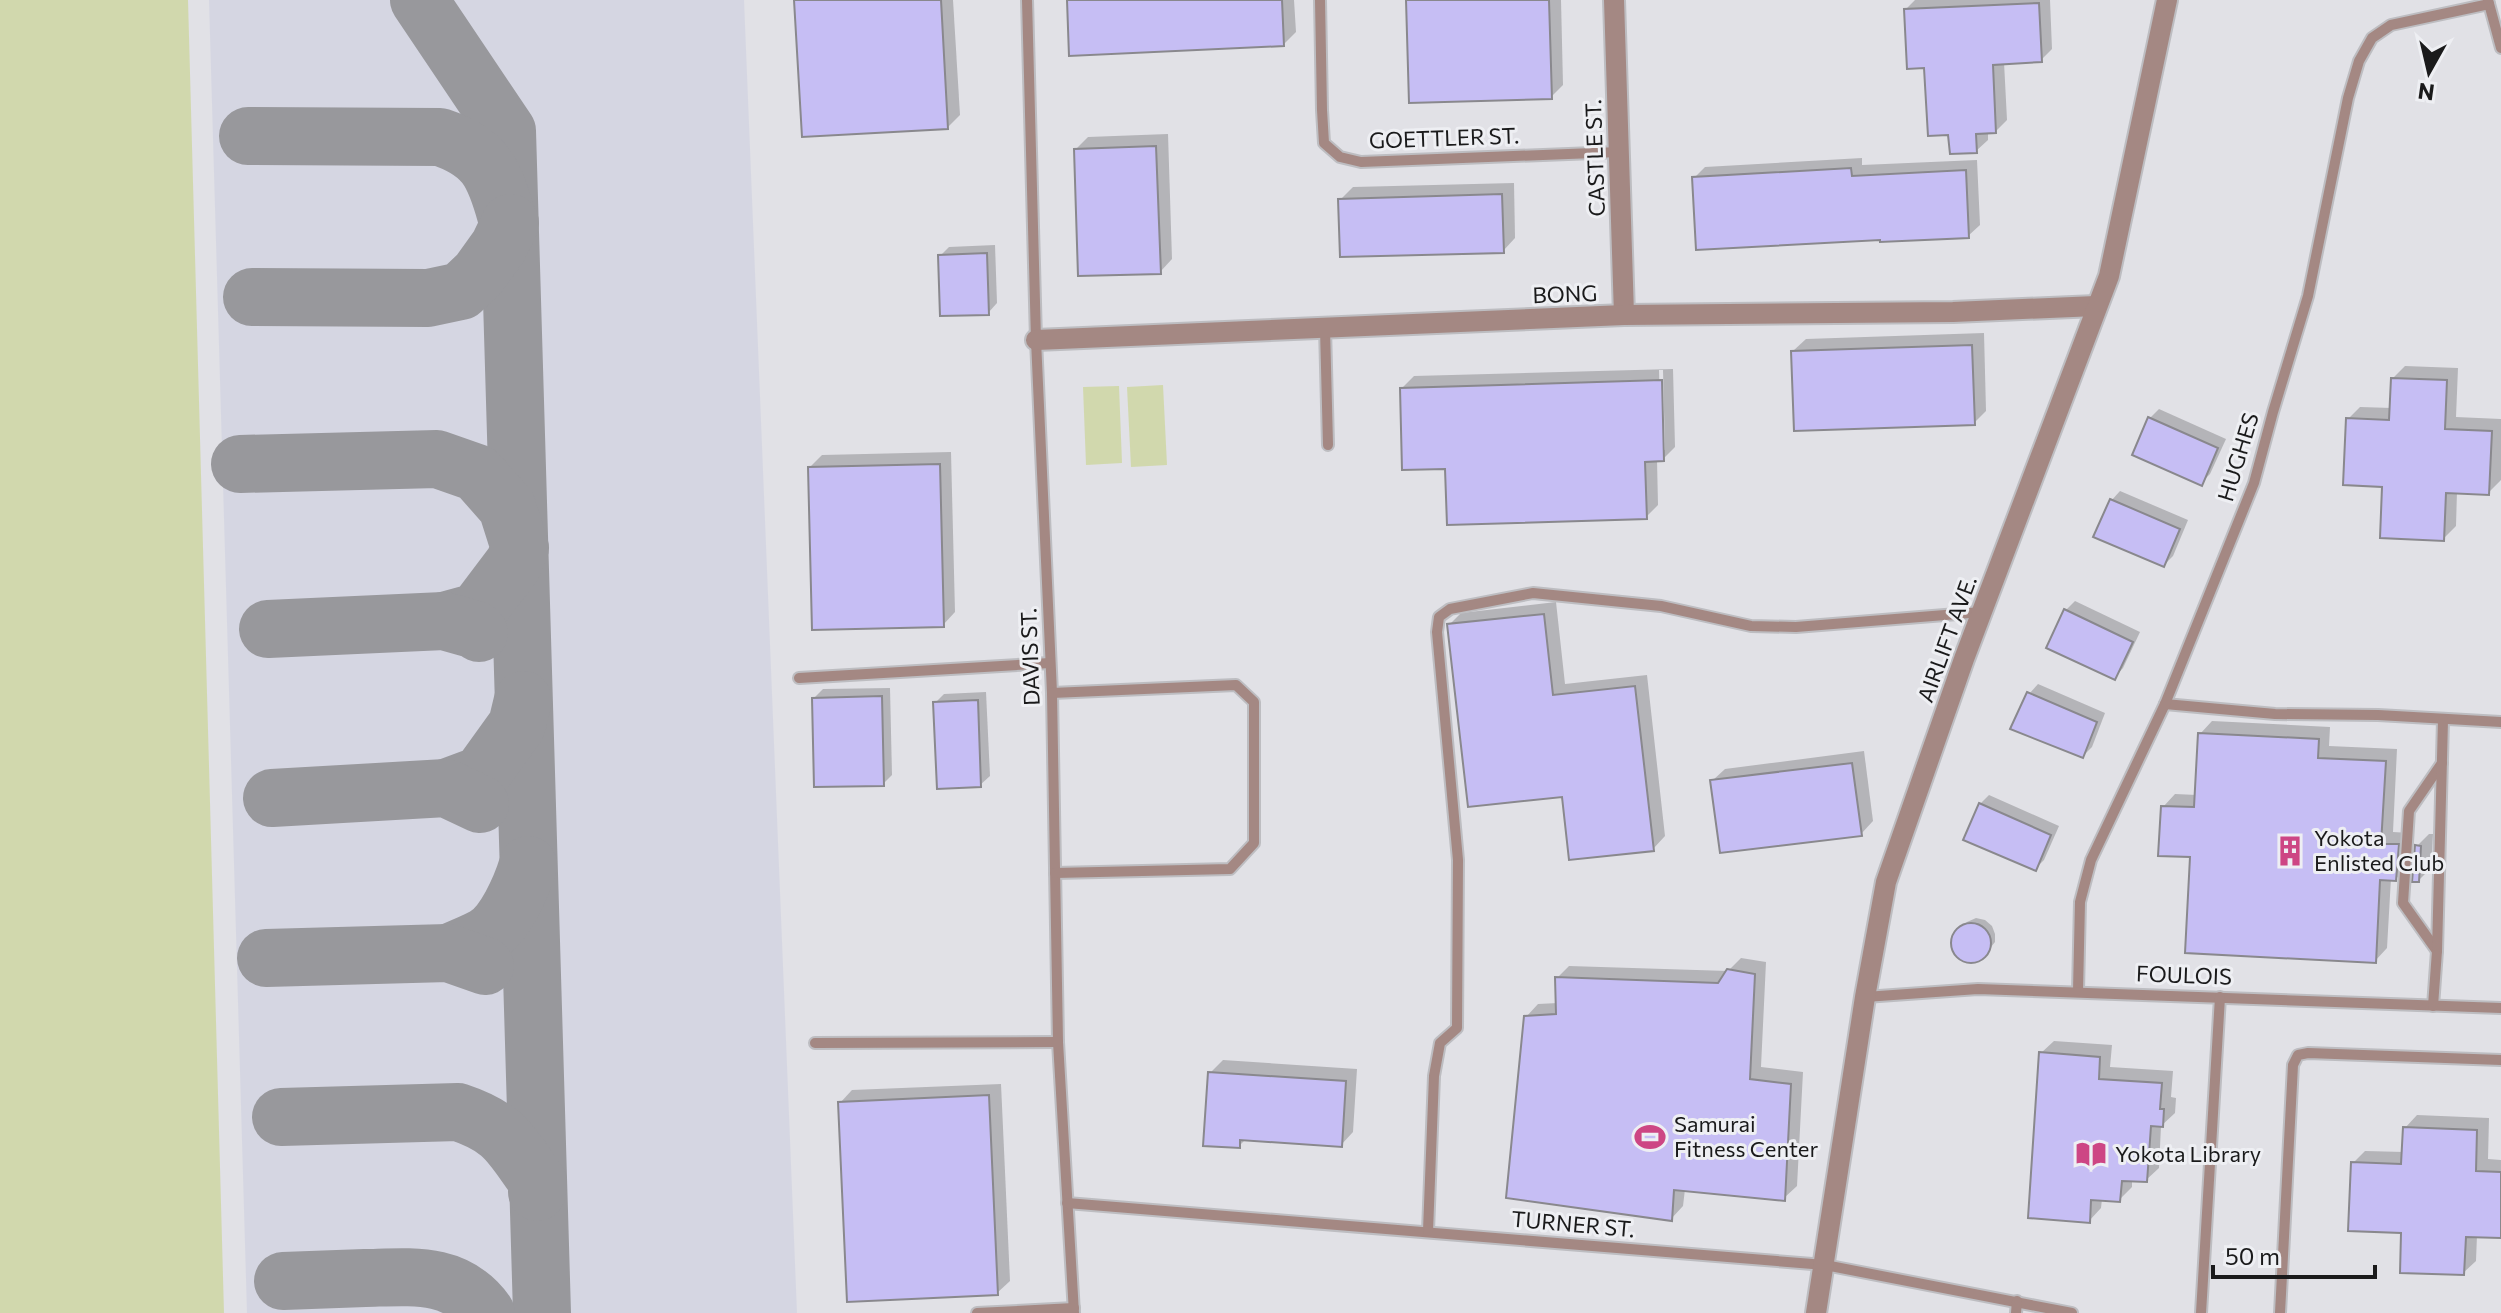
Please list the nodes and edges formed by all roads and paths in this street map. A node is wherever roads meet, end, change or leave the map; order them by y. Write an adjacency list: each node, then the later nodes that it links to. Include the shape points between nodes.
1 (1027, 0): 11 (lane, DAVIS ST.)
2 (1320, 0): 7 (lane, GOETTLER ST., via 1324,143 1340,157 1361,162)
3 (1614, 0): 7 (street, CASTLE ST.)
4 (2167, 0): 8 (street, AIRLIFT AVE., via 2109,276)
5 (2488, 2): 6 (lane); 17 (lane, HUGHES, via 2391,25 2372,38 2359,61 2308,296 2254,483)
6 (2501, 48)
7 (1619, 152): 9 (street, CASTLE ST.)
8 (2096, 306): 9 (street, BONG); 13 (street, AIRLIFT AVE.)
9 (1624, 315): 10 (street, BONG)
10 (1325, 328): 11 (street, BONG); 12 (lane)
11 (1036, 340): 14 (lane, DAVIS ST.)
12 (1328, 445)
13 (1982, 612): 24 (street, AIRLIFT AVE., via 1886,882); 32 (lane, via 1751,626 1661,606 1533,593 1450,609 1439,617 1458,860 1457,1028 1440,1043 1434,1076)
14 (1050, 663): 15 (lane); 16 (lane, DAVIS ST.)
15 (799, 678)
16 (1052, 693): 21 (lane, DAVIS ST.); 21 (lane, via 1236,685 1254,702 1254,843 1230,869)
17 (2165, 704): 18 (lane); 23 (lane, HUGHES, via 2091,860 2080,902)
18 (2443, 720): 19 (lane); 20 (lane)
19 (2501, 722)
20 (2442, 762): 22 (lane); 22 (lane, via 2409,811 2403,903)
21 (1055, 873): 28 (lane, DAVIS ST.)
22 (2437, 951): 26 (lane)
23 (2078, 991): 24 (lane, FOULOIS, via 1978,989); 25 (lane, FOULOIS)
24 (1865, 997): 33 (street, AIRLIFT AVE.)
25 (2220, 997): 26 (lane, FOULOIS); 40 (lane)
26 (2433, 1006): 27 (lane, FOULOIS)
27 (2501, 1008)
28 (1058, 1042): 29 (lane); 31 (lane, DAVIS ST.)
29 (815, 1043)
30 (2501, 1060): 41 (lane, via 2298,1055 2293,1065)
31 (1067, 1203): 32 (lane, TURNER ST.); 35 (lane, DAVIS ST.)
32 (1428, 1231): 33 (lane, TURNER ST.)
33 (1825, 1265): 34 (lane, TURNER ST.); 36 (street, AIRLIFT AVE.)
34 (2017, 1301): 38 (lane); 39 (lane, TURNER ST.)
35 (1074, 1310): 37 (lane)
36 (1818, 1310)
37 (977, 1313)
38 (2016, 1313)
39 (2072, 1313)
40 (2201, 1313)
41 (2280, 1313)

